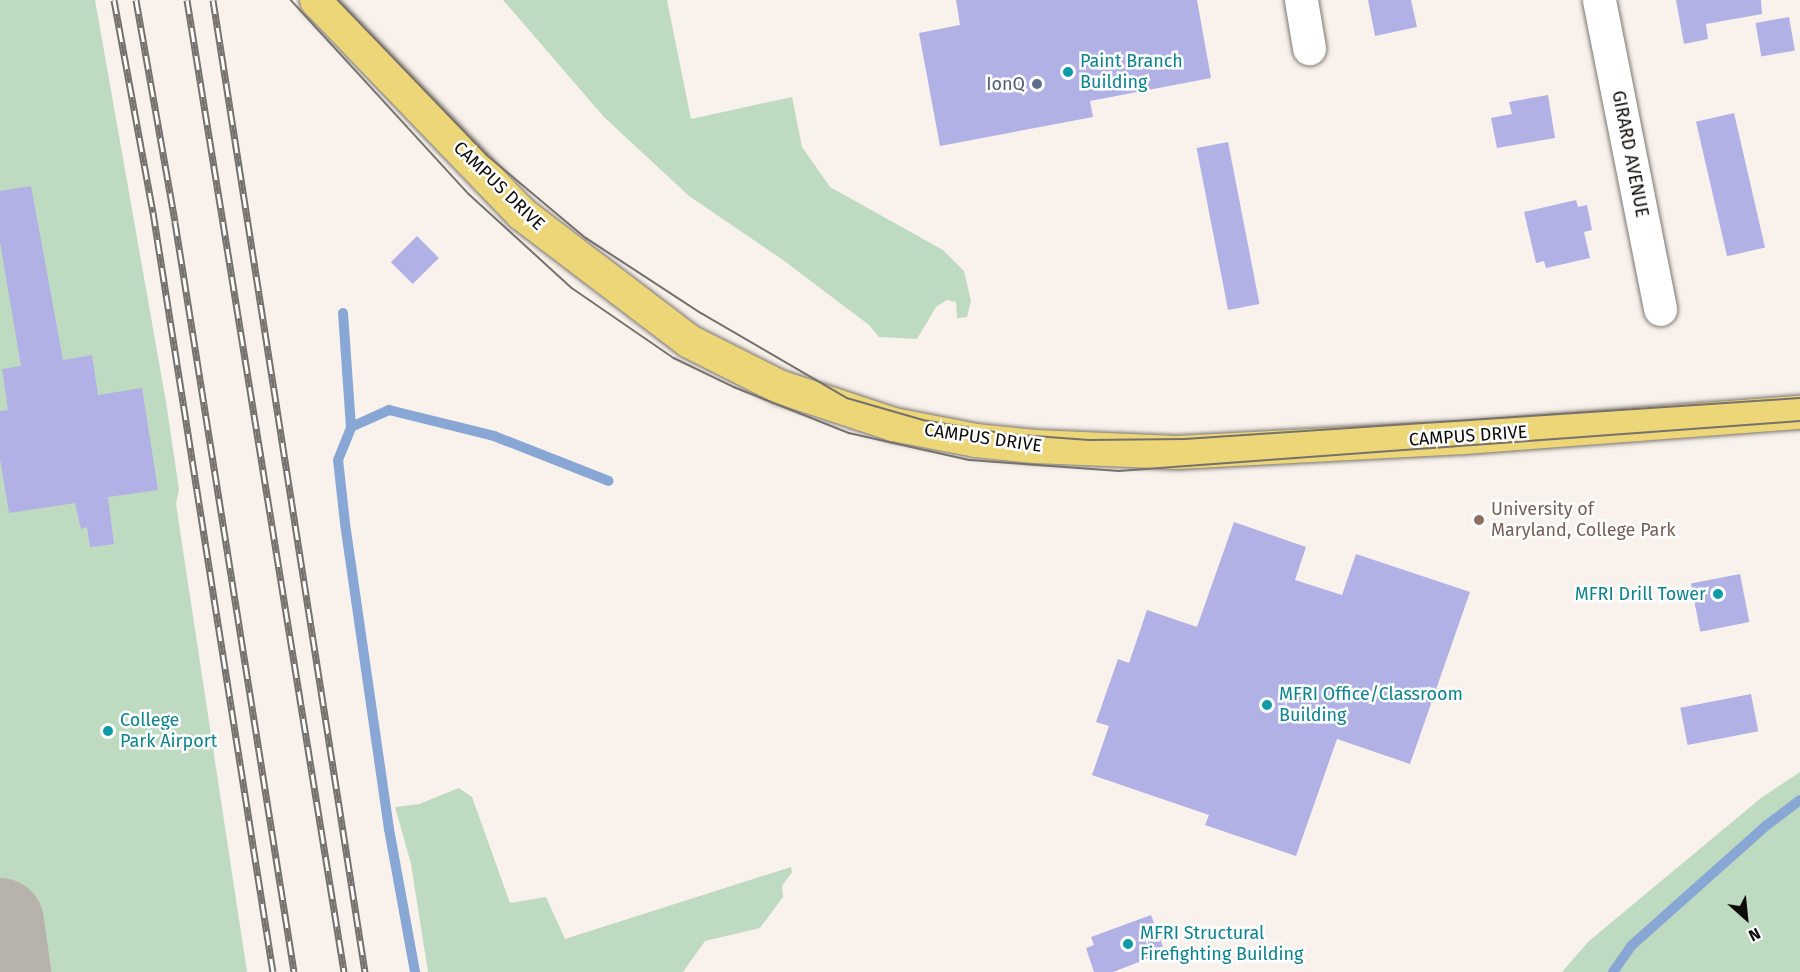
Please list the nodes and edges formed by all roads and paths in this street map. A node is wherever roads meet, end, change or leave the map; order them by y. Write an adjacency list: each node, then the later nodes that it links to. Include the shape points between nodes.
1 (316, 0): 6 (main road, CAMPUS DRIVE, via 521,213 689,341 778,386 893,424 975,440 1177,453)
2 (1301, 0): 4 (street)
3 (1599, 0): 5 (street, GIRARD AVENUE)
4 (1310, 48)
5 (1660, 309)
6 (1800, 412)

